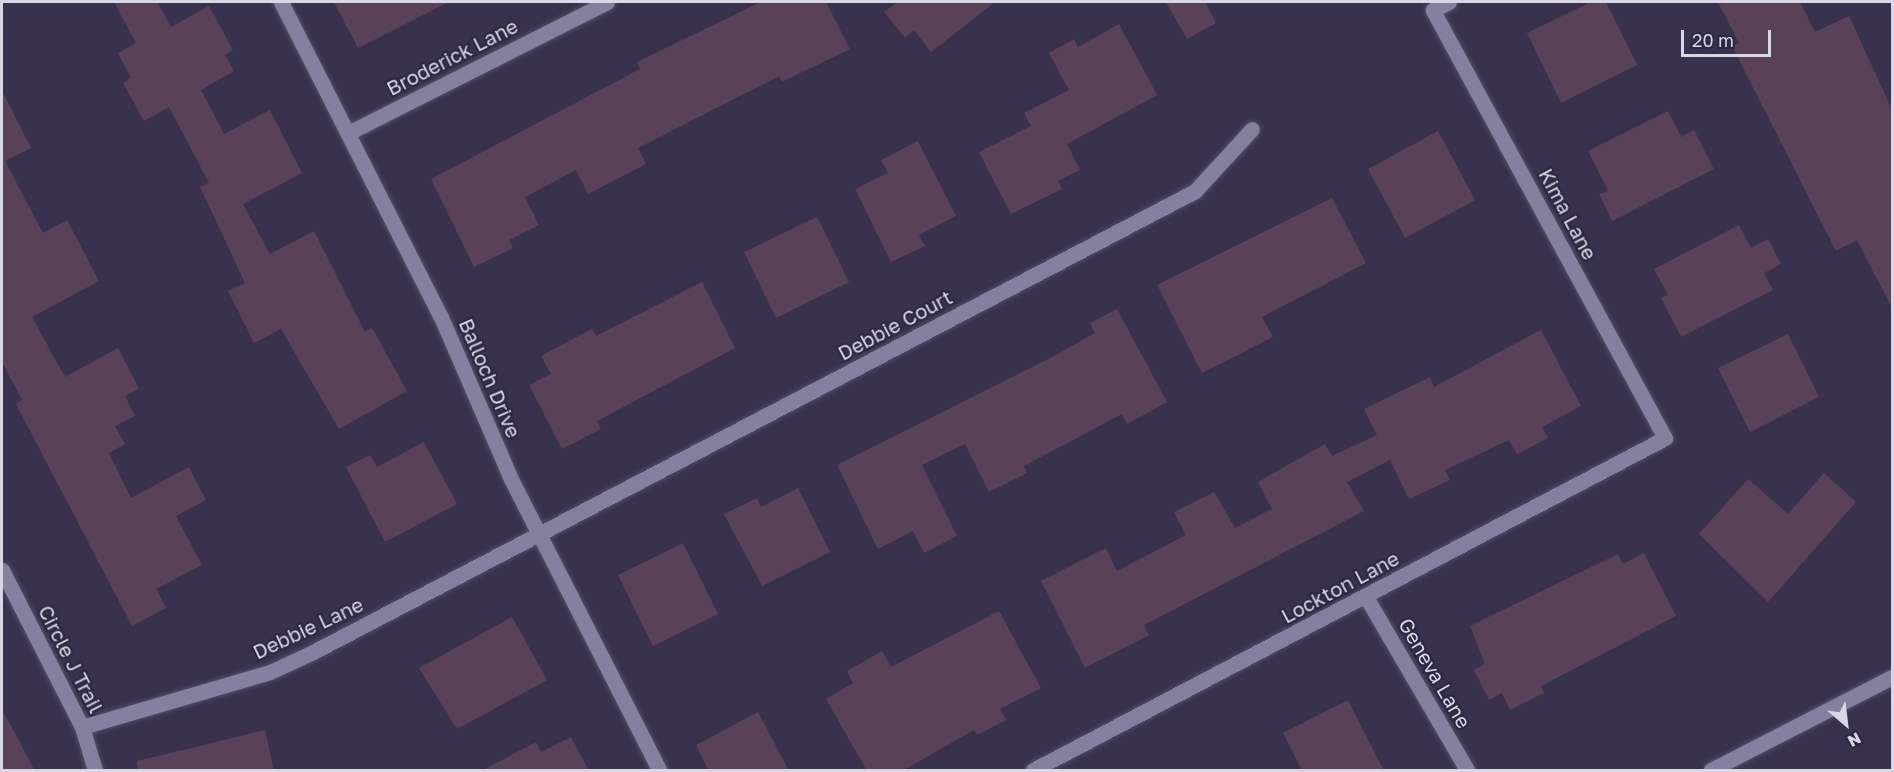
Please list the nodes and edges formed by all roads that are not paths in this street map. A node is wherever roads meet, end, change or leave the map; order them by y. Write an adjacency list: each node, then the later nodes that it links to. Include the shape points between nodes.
1 (281, 2): 5 (street, Balloch Drive)
2 (607, 2): 5 (street, Broderick Lane)
3 (1449, 2): 6 (street, Kima Lane, via 1433,10)
4 (1251, 129): 7 (street, Debbie Court, via 1195,191)
5 (348, 133): 7 (street, Balloch Drive, via 441,317)
6 (1665, 438): 9 (street, Lockton Lane)
7 (539, 534): 11 (street, Debbie Lane, via 270,672); 13 (street, Balloch Drive)
8 (2, 570): 11 (street, Circle J Trail)
9 (1366, 597): 14 (street, Lockton Lane); 15 (street, Geneva Lane)
10 (1893, 677): 16 (street)
11 (82, 728): 12 (street, Circle J Trail)
12 (95, 771)
13 (659, 771)
14 (1033, 771)
15 (1467, 771)
16 (1711, 771)

